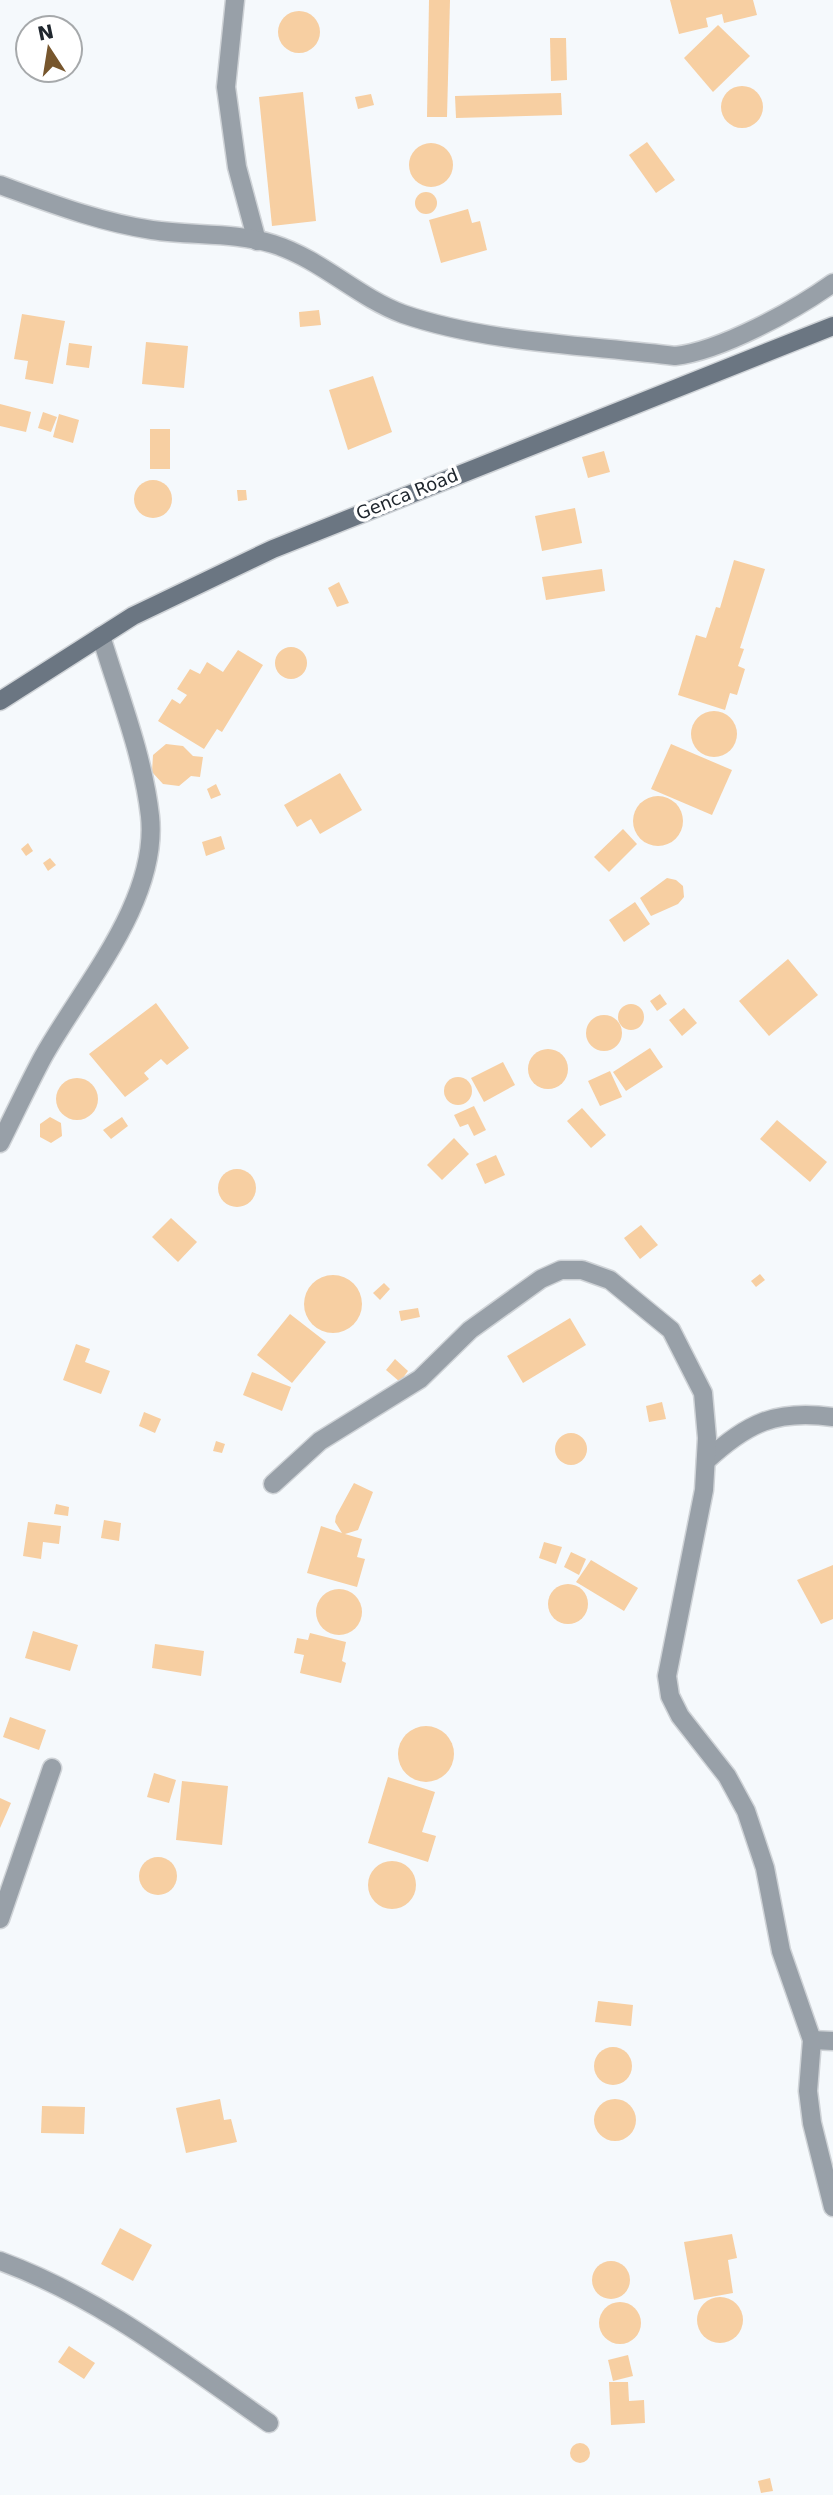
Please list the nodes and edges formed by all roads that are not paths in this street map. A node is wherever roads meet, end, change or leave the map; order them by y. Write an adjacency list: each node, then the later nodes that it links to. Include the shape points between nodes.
1 (235, 0): 3 (street, via 226,87 237,167)
2 (0, 186): 3 (street, via 99,220)
3 (257, 241): 4 (street, via 307,258 400,313 439,324 675,356 706,350)
4 (833, 283)
5 (833, 326): 6 (street, Genca Road, via 273,548)
6 (101, 636): 7 (street, Genca Road); 8 (street, via 138,756 150,819 146,862 135,903 43,1058)
7 (0, 701)
8 (0, 1143)
9 (833, 1417): 10 (street, via 780,1416 755,1423)
10 (706, 1461): 11 (street, via 703,1393 671,1330 610,1280 582,1270 561,1270 505,1302 420,1379 320,1441); 14 (street, via 667,1676 670,1696 746,1811 765,1868 781,1951)
11 (273, 1484)
12 (52, 1768): 13 (street)
13 (0, 1919)
14 (811, 2040): 15 (street); 16 (street, via 808,2091 812,2123)
15 (833, 2040)
16 (833, 2207)
17 (0, 2261): 18 (street, via 81,2297)
18 (268, 2423)

